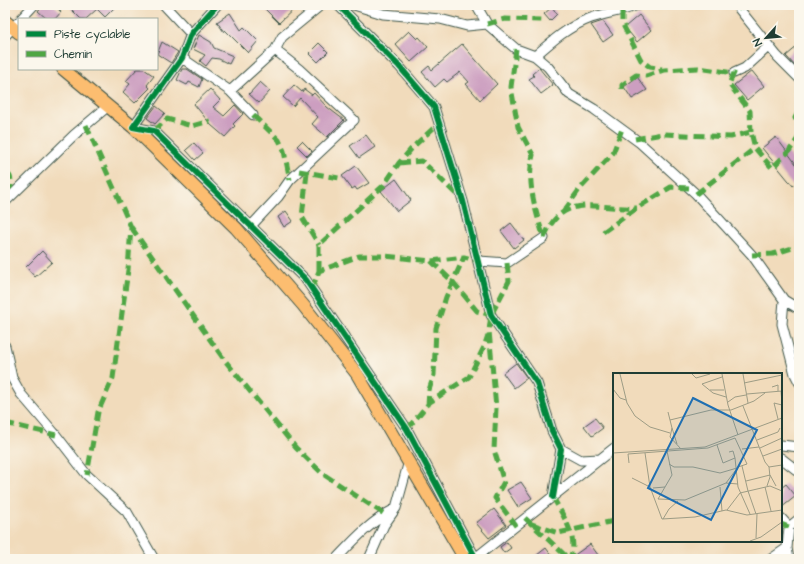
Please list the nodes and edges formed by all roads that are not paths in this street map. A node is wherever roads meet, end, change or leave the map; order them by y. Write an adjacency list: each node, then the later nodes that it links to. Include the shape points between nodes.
1 (34, 5): 10 (street)
2 (164, 5): 12 (street)
3 (217, 5): 12 (street)
4 (321, 5): 14 (street, via 282,38)
5 (338, 5): 27 (street, via 399,66 434,107)
6 (354, 5): 11 (street, via 383,14 440,19 467,26)
7 (476, 5): 11 (street)
8 (638, 5): 15 (street, via 584,22 563,32)
9 (736, 5): 13 (street)
10 (21, 18)
11 (487, 24): 15 (street, via 516,49)
12 (191, 34): 16 (street)
13 (769, 46): 18 (street, via 745,68); 19 (street)
14 (275, 50): 20 (street); 25 (street, via 299,68 354,120 290,180)
15 (535, 56): 28 (street, via 548,67 569,94 639,142 696,194 752,255)
16 (182, 58): 20 (street); 23 (street)
17 (64, 70): 21 (main road)
18 (734, 73)
19 (799, 78)
20 (230, 91): 22 (street)
21 (107, 107): 23 (main road); 24 (street, via 74,135)
22 (253, 115)
23 (133, 127): 25 (street, via 154,131); 38 (main road, via 236,228 303,305 357,374)
24 (5, 202)
25 (251, 226): 49 (street, via 306,280 407,429)
26 (544, 238): 27 (street, via 507,263)
27 (479, 261): 34 (street, via 491,315 537,383 552,431)
28 (784, 300): 29 (street); 31 (street, via 782,324)
29 (799, 309)
30 (5, 346): 46 (street, via 12,378 21,394 87,476 127,512)
31 (799, 382)
32 (782, 445): 33 (street)
33 (799, 447)
34 (561, 449): 36 (street, via 581,460); 40 (street)
35 (613, 449): 36 (street)
36 (600, 459): 40 (street)
37 (782, 459): 39 (street)
38 (409, 461): 41 (street); 49 (main road)
39 (799, 472)
40 (552, 497): 49 (street)
41 (396, 508): 47 (street, via 367,527); 48 (street, via 384,525)
42 (782, 519): 44 (street)
43 (799, 519): 44 (street)
44 (788, 527): 45 (street)
45 (787, 548): 50 (street); 51 (street)
46 (154, 559)
47 (336, 559)
48 (369, 559)
49 (473, 559)
50 (771, 559)
51 (789, 559)

